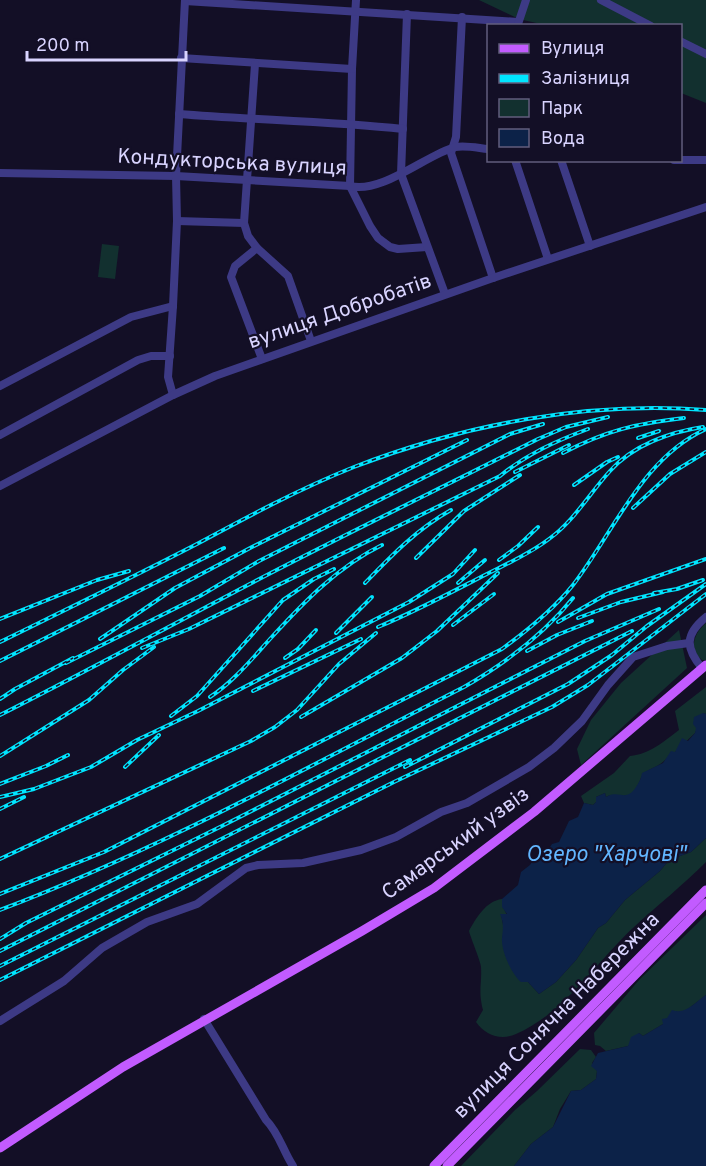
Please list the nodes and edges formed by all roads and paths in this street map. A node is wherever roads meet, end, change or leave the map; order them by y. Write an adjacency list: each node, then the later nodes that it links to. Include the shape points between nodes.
1 (356, 0): 5 (street)
2 (526, 0): 8 (street)
3 (601, 0): 9 (street)
4 (185, 1): 5 (street); 12 (street)
5 (356, 11): 6 (street); 14 (street)
6 (407, 14): 7 (street); 18 (street)
7 (462, 17): 8 (street); 19 (street)
8 (518, 24)
9 (647, 24)
10 (682, 42): 11 (street)
11 (706, 54)
12 (181, 58): 13 (street); 15 (street)
13 (255, 64): 14 (street); 16 (street)
14 (352, 69): 17 (street)
15 (179, 114): 16 (street); 27 (street)
16 (250, 120): 17 (street); 28 (street)
17 (352, 123): 18 (street); 29 (street)
18 (403, 129): 26 (street)
19 (453, 148): 20 (street, Кондукторська вулиця); 26 (street, Кондукторська вулиця); 37 (street, via 451,153)
20 (487, 149)
21 (682, 160): 22 (street)
22 (706, 160)
23 (516, 162): 36 (street)
24 (562, 162): 33 (street)
25 (0, 173): 27 (street, Кондукторська вулиця)
26 (401, 174): 29 (street, Кондукторська вулиця, via 360,189); 34 (street)
27 (176, 176): 28 (street, Кондукторська вулиця); 31 (street)
28 (247, 181): 29 (street, Кондукторська вулиця); 32 (street)
29 (350, 186): 34 (street, via 378,238 398,249)
30 (706, 207): 33 (street, вулиця Добробатів)
31 (177, 220): 32 (street); 39 (street)
32 (244, 223): 35 (street)
33 (590, 246): 36 (street, вулиця Добробатів)
34 (427, 247): 38 (street)
35 (257, 248): 40 (street, via 288,276); 42 (street, via 235,266 231,277)
36 (548, 259): 37 (street, вулиця Добробатів)
37 (493, 278): 38 (street, вулиця Добробатів)
38 (445, 294): 40 (street, вулиця Добробатів)
39 (173, 306): 41 (street); 43 (street, via 131,317)
40 (311, 341): 42 (street, вулиця Добробатів)
41 (170, 356): 44 (street, via 168,377); 45 (street, via 138,360)
42 (262, 359): 44 (street, вулиця Добробатів)
43 (0, 386)
44 (173, 395): 46 (street, вулиця Добробатів)
45 (0, 435)
46 (0, 486)
47 (706, 618): 48 (street, via 691,632)
48 (689, 643): 49 (street, via 694,658); 53 (street, via 633,657 582,721 554,748 467,803 361,850 303,863 246,868 197,904 147,922 102,948 64,981)
49 (704, 666): 52 (main road, Самарський узвіз, via 534,812 461,868 403,907)
50 (706, 890): 56 (main road, вулиця Сонячна Набережна)
51 (706, 903): 57 (main road, вулиця Сонячна Набережна)
52 (204, 1019): 54 (main road, Самарський узвіз); 55 (street)
53 (0, 1021)
54 (0, 1148)
55 (293, 1166)
56 (434, 1166)
57 (447, 1166)

